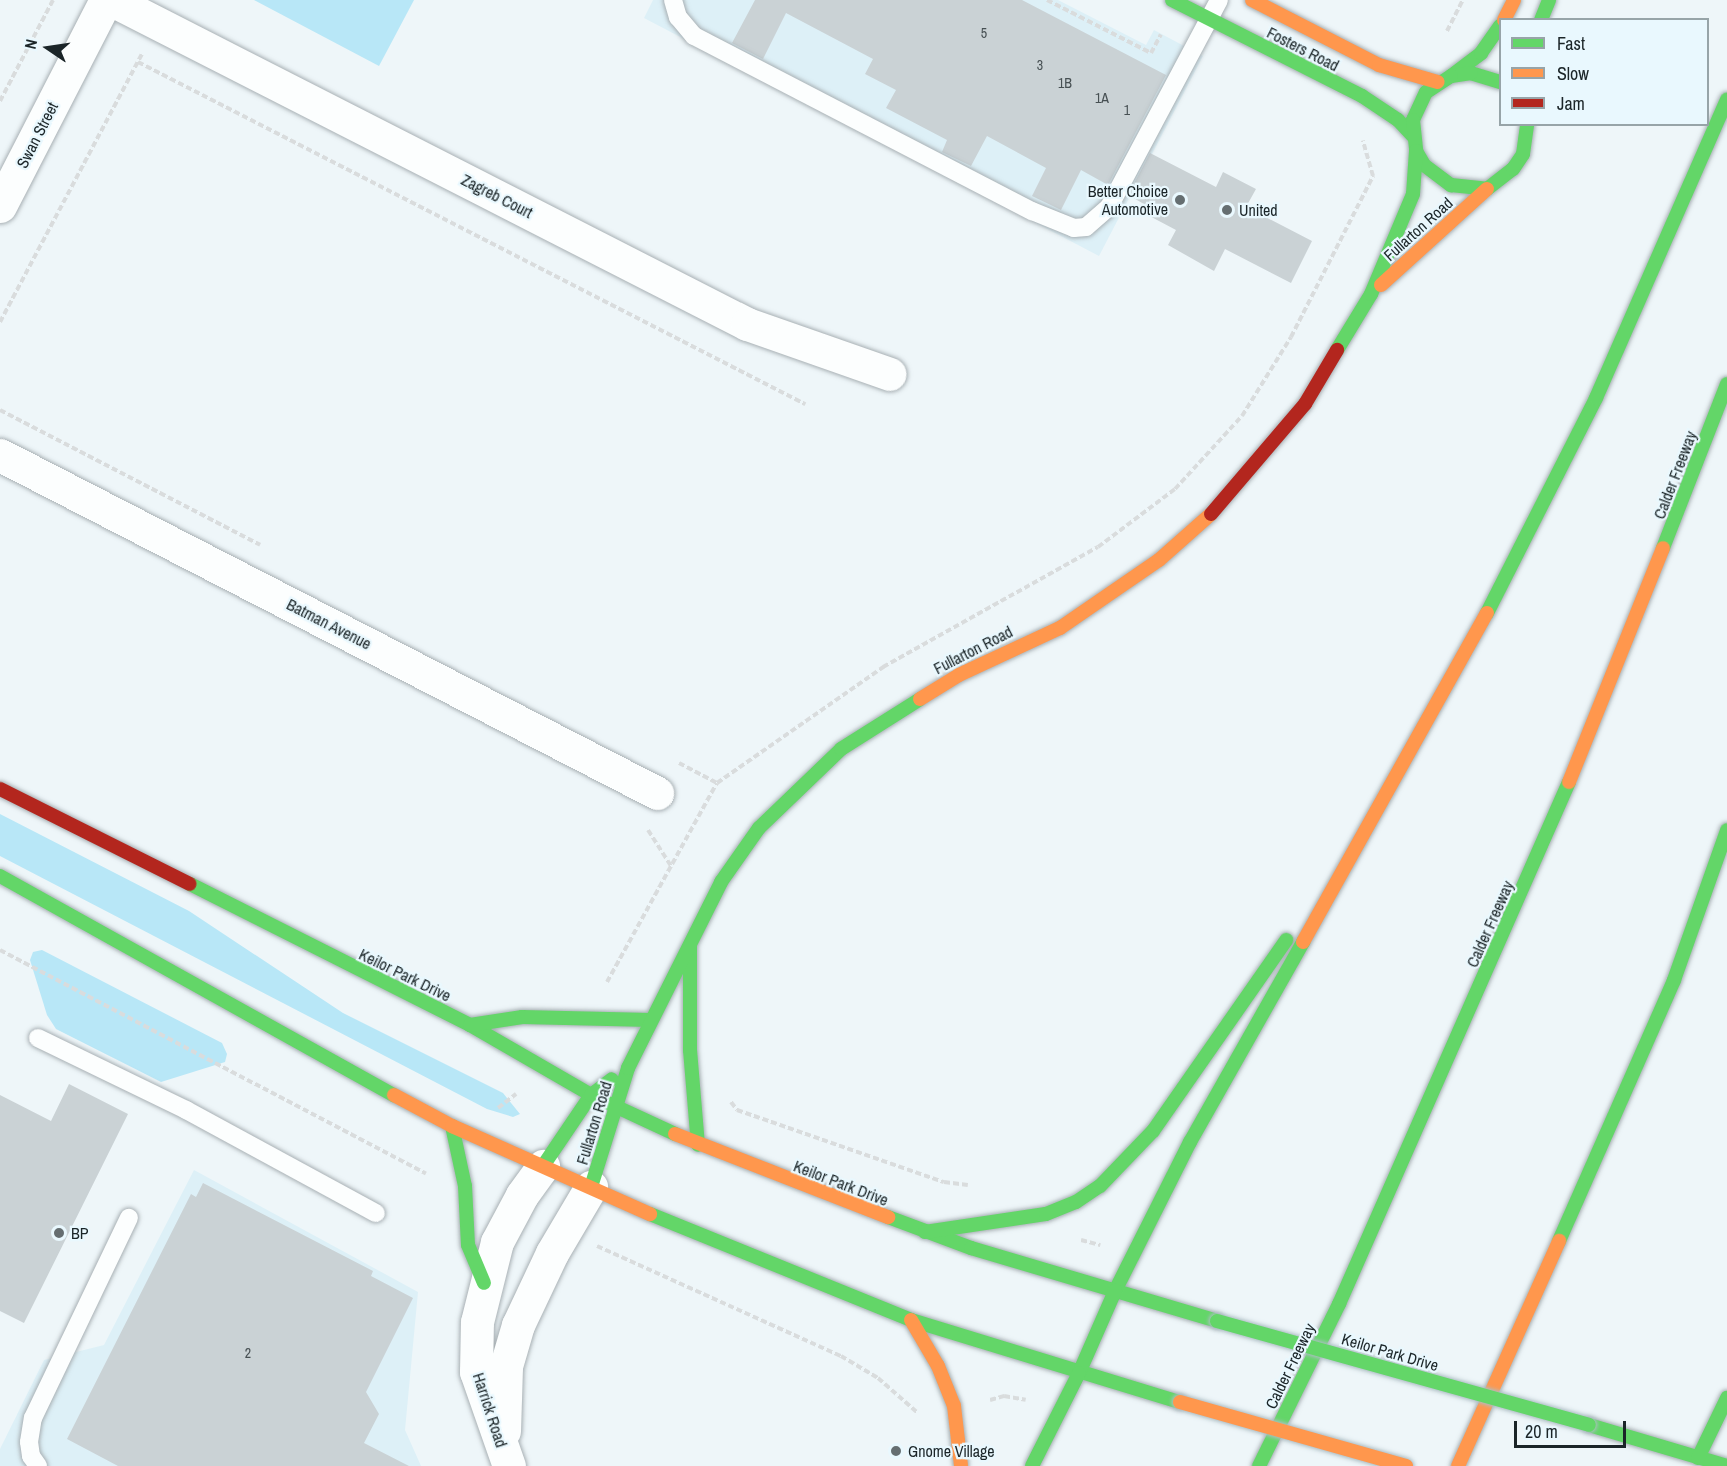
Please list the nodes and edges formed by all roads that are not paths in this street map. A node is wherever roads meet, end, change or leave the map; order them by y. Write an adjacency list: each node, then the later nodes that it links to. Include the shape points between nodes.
1 (106, 0): 21 (street, Swan Street)
2 (112, 0): 23 (street, Zagreb Court, via 747,324)
3 (673, 0): 11 (lane, via 678,17 694,36 1032,211 1074,228 1086,227 1109,207)
4 (1172, 0): 11 (main road, Fosters Road)
5 (1219, 0): 11 (lane)
6 (1252, 0): 14 (main road, Fosters Road, via 1379,65)
7 (1514, 0): 9 (main road)
8 (1549, 0): 10 (main road)
9 (1505, 18)
10 (1542, 18)
11 (1209, 19): 18 (main road, Fosters Road, via 1362,96 1398,120)
12 (1499, 27): 13 (main road, via 1481,53)
13 (1451, 76): 14 (main road); 15 (main road, via 1471,73)
14 (1438, 82): 18 (main road, via 1418,106)
15 (1499, 82)
16 (1727, 100): 28 (main road, via 1591,409 1468,651)
17 (1527, 126): 20 (main road, Fullarton Road, via 1523,154 1513,169)
18 (1413, 136): 19 (main road)
19 (1416, 151): 20 (main road, via 1436,177 1450,185); 22 (main road, Fullarton Road, via 1416,179 1410,204)
20 (1487, 189): 22 (main road, Fullarton Road)
21 (0, 206)
22 (1371, 294): 32 (main road, Fullarton Road, via 1305,404 1219,507 1159,560 1099,603 1060,628 949,680 842,749 759,828 721,882)
23 (890, 374)
24 (1727, 384): 57 (main road, Calder Freeway, via 1575,770 1339,1304)
25 (0, 455): 27 (street, Batman Avenue)
26 (0, 789): 35 (main road, Keilor Park Drive)
27 (657, 793)
28 (1369, 828): 46 (main road, via 1128,1161 1076,1202 1051,1211); 48 (main road, via 1190,1142)
29 (1727, 830): 33 (main road)
30 (1727, 862): 33 (main road)
31 (0, 876): 40 (main road, via 175,971 291,1041)
32 (690, 939): 34 (main road, Fullarton Road); 41 (main road, via 692,1083)
33 (1674, 980): 59 (main road, via 1579,1204)
34 (651, 1020): 35 (main road, via 522,1017); 37 (main road, Fullarton Road)
35 (470, 1025): 38 (main road, Keilor Park Drive)
36 (38, 1038): 44 (lane, via 186,1110)
37 (628, 1068): 38 (main road, Fullarton Road); 39 (main road, Fullarton Road)
38 (591, 1095): 39 (main road, Keilor Park Drive); 42 (main road, Fullarton Road)
39 (618, 1107): 41 (main road, Keilor Park Drive); 43 (main road, Fullarton Road)
40 (452, 1126): 42 (main road); 47 (main road, via 465,1186 468,1245)
41 (698, 1145): 46 (main road, Keilor Park Drive)
42 (543, 1166): 43 (main road); 47 (street, Harrick Road, via 506,1222)
43 (591, 1187): 49 (main road, via 782,1272); 52 (street, Harrick Road, via 536,1283 506,1366 502,1405)
44 (376, 1214)
45 (129, 1218): 54 (lane, via 33,1418 29,1442 31,1456)
46 (925, 1232): 48 (main road, Keilor Park Drive)
47 (484, 1283): 52 (street, Harrick Road, via 477,1322 476,1372)
48 (1115, 1291): 50 (main road); 53 (main road, Keilor Park Drive, bridge, via 1589,1425)
49 (911, 1320): 50 (main road); 55 (main road, via 952,1399)
50 (1079, 1373): 56 (main road); 58 (main road, bridge)
51 (1727, 1398): 53 (main road)
52 (507, 1460)
53 (1696, 1462): 60 (main road, Keilor Park Drive)
54 (38, 1466)
55 (961, 1466)
56 (1032, 1466)
57 (1259, 1466)
58 (1406, 1466)
59 (1458, 1466)
60 (1727, 1466)

